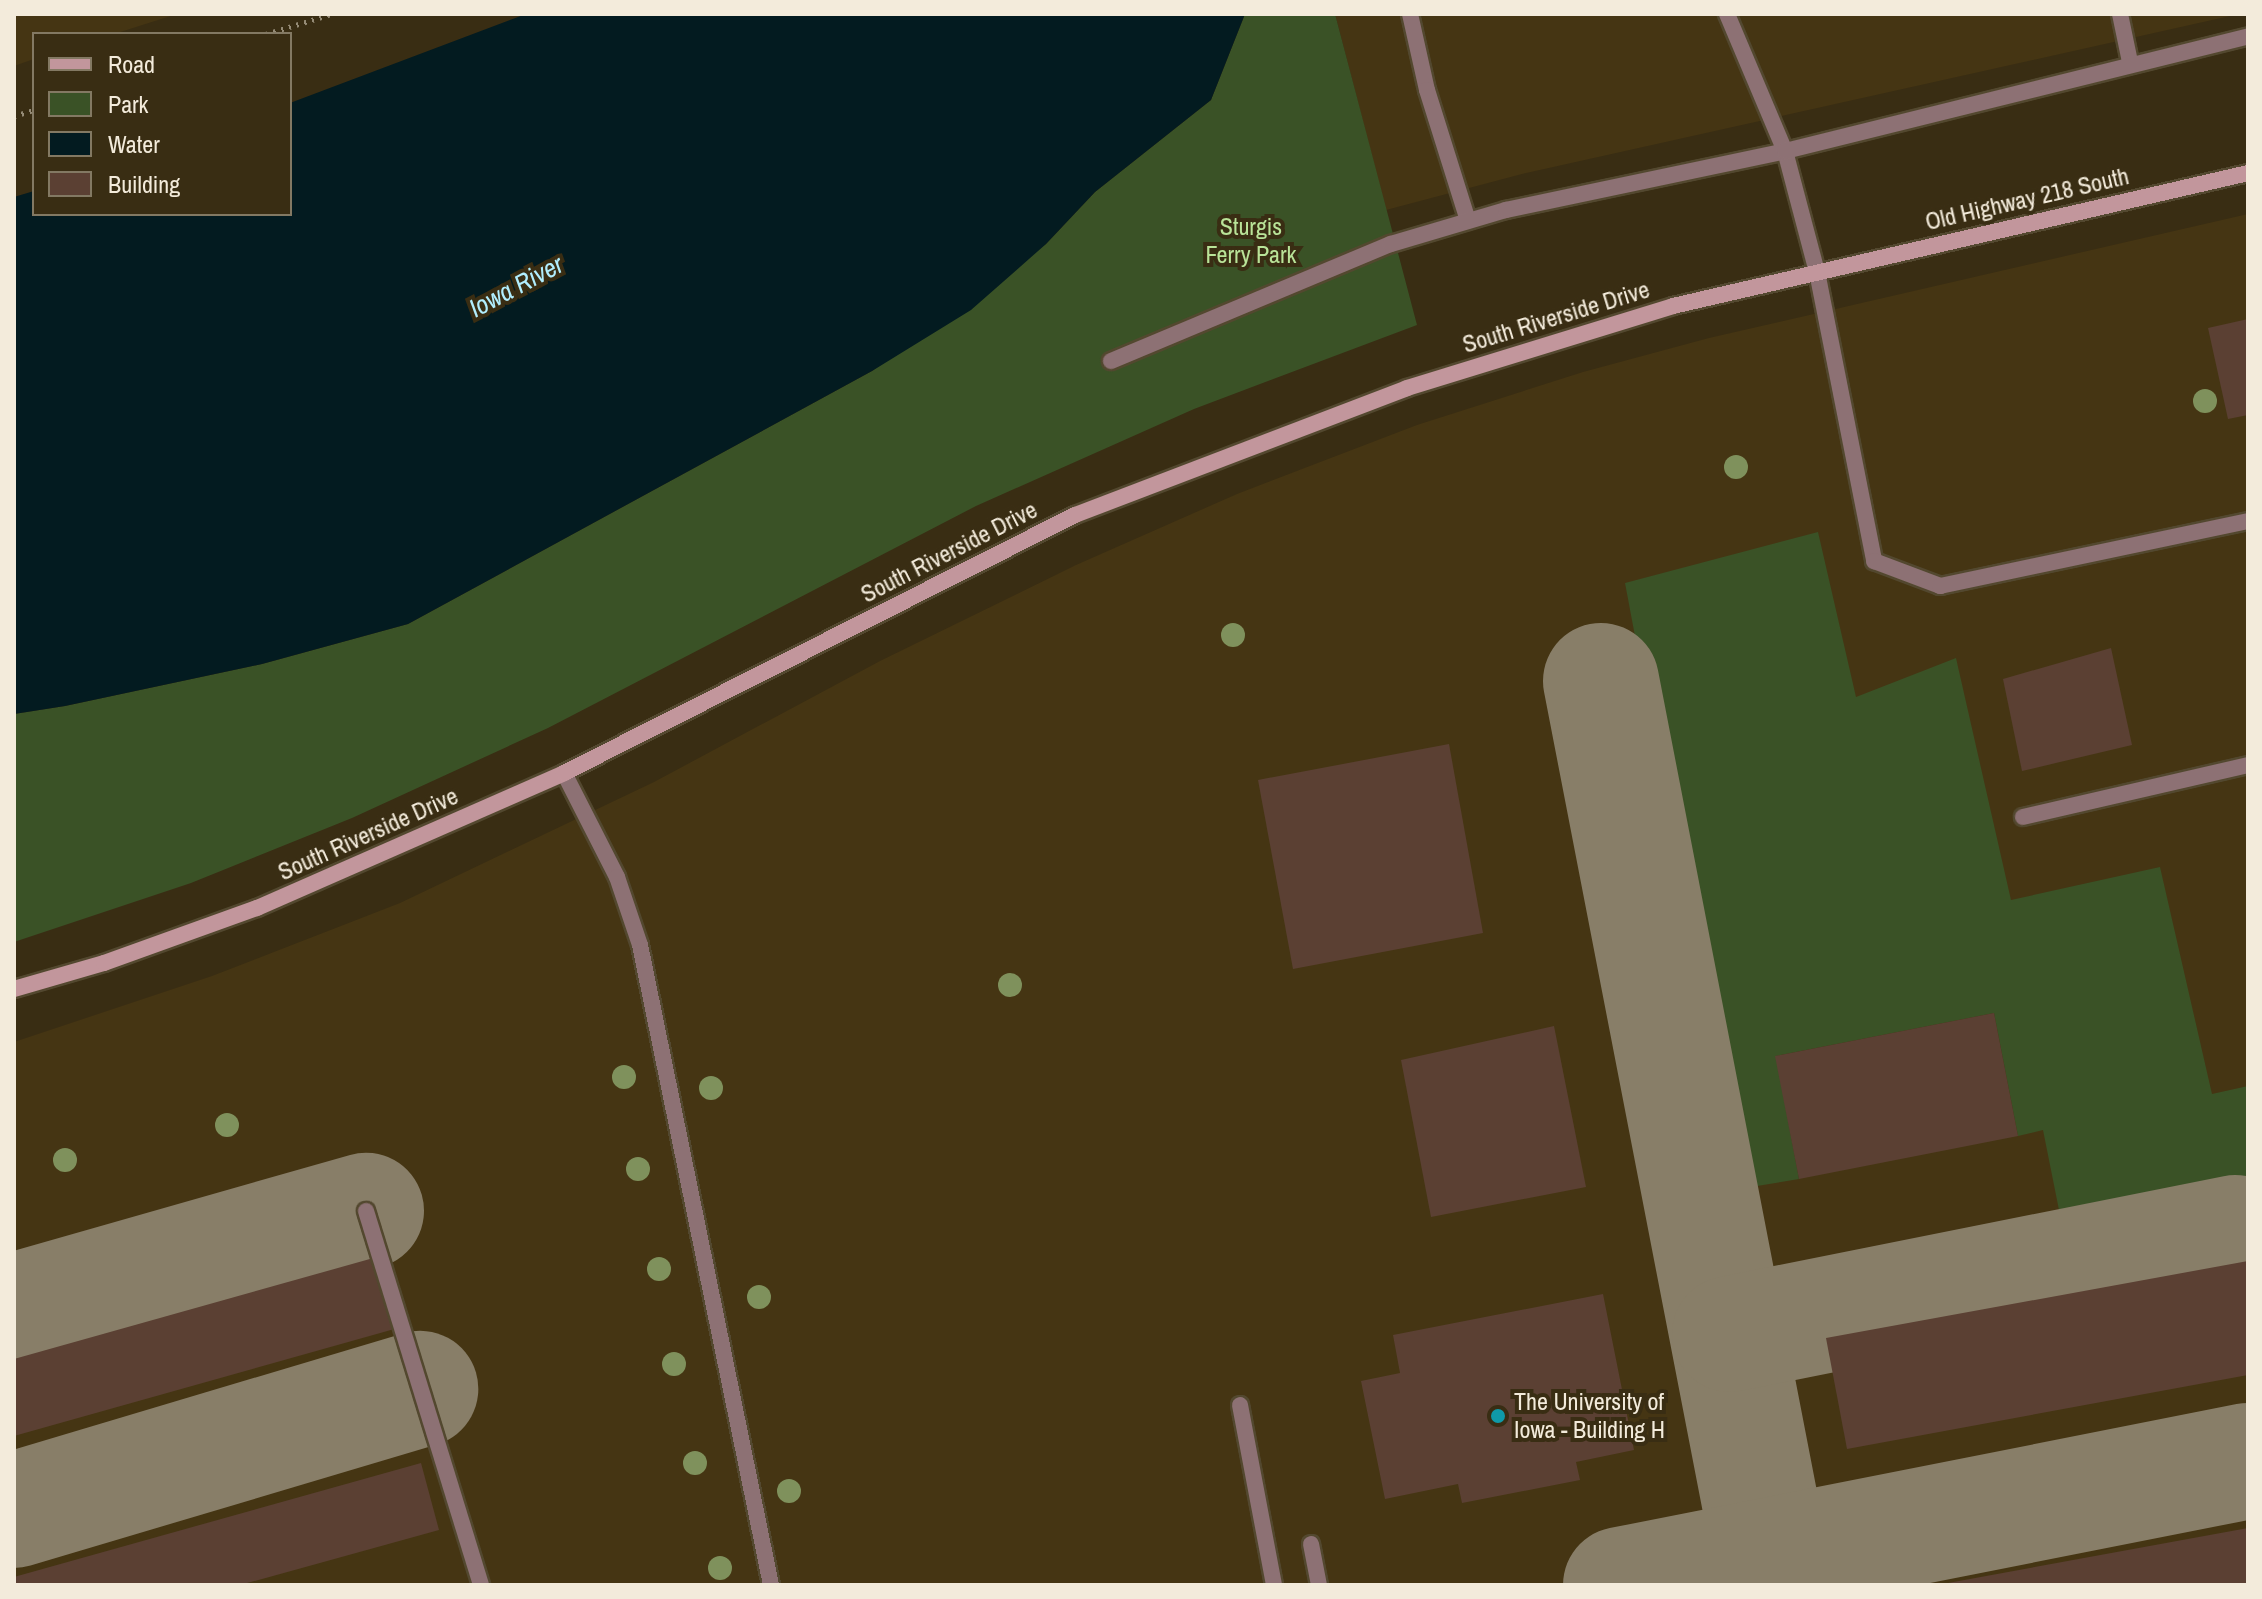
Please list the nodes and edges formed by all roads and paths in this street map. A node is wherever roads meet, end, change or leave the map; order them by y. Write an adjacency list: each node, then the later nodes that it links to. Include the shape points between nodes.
1 (332, 14): 5 (path)
2 (1410, 14): 10 (street, via 1427,90)
3 (1727, 14): 8 (street)
4 (2120, 14): 7 (street)
5 (273, 32)
6 (2248, 36): 7 (street)
7 (2130, 62): 8 (street)
8 (1785, 151): 10 (street); 11 (street)
9 (2248, 173): 11 (main road, Old Highway 218 South)
10 (1468, 221): 12 (street, via 1391,244)
11 (1817, 272): 13 (street, via 1874,561 1940,586); 15 (main road, South Riverside Drive, via 1673,306 1407,388 1075,515)
12 (1111, 361)
13 (2248, 521)
14 (2248, 765): 16 (street)
15 (564, 773): 17 (main road, South Riverside Drive, via 257,908); 22 (street, via 617,877 640,945)
16 (2023, 817)
17 (14, 989)
18 (366, 1211): 21 (street)
19 (1240, 1405): 23 (street)
20 (1311, 1544): 24 (street)
21 (481, 1585)
22 (771, 1585)
23 (1274, 1585)
24 (1319, 1585)

